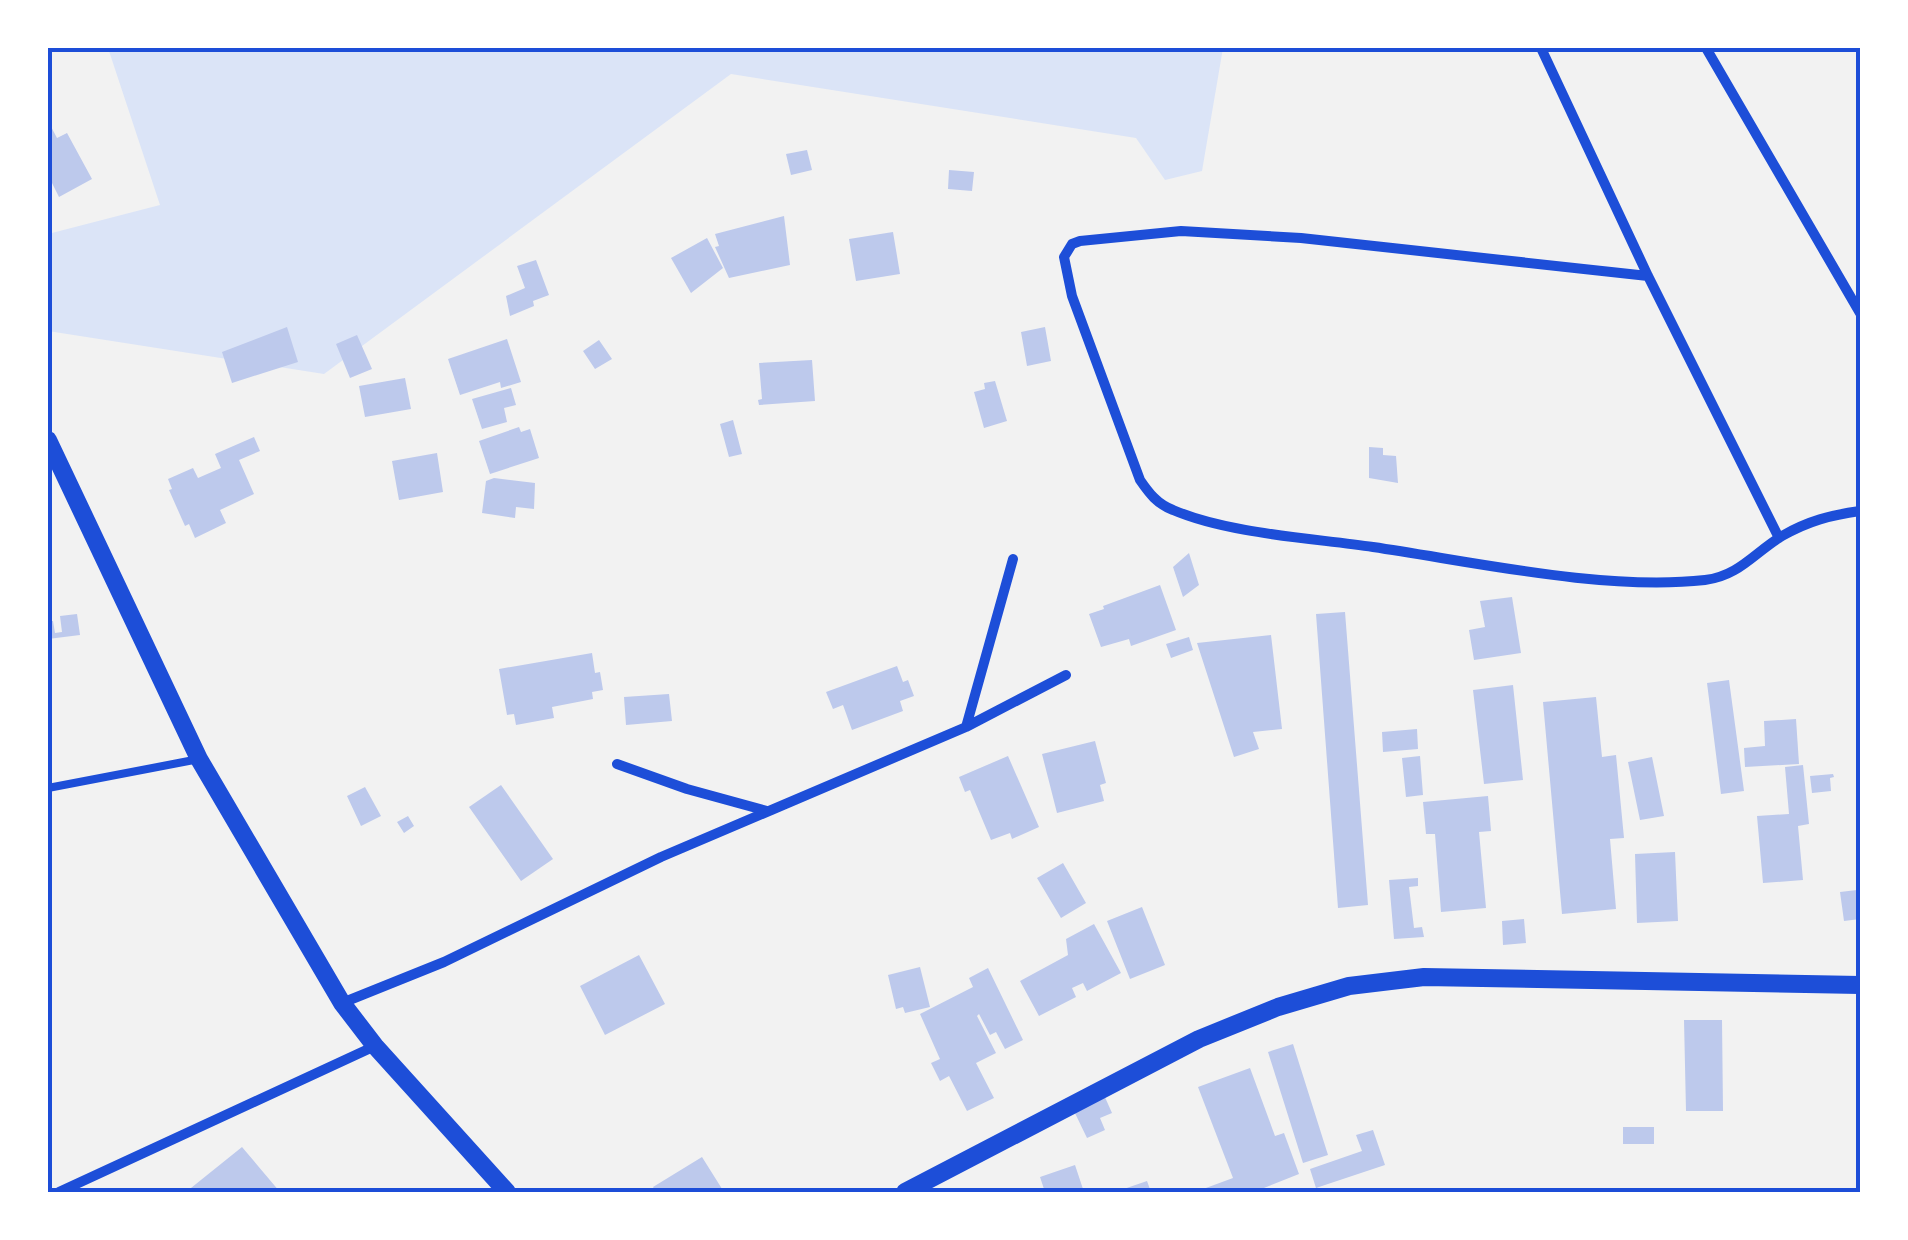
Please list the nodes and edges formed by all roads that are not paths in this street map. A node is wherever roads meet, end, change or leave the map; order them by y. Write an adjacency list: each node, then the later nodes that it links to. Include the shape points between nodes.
1 (1541, 48): 3 (street)
2 (1706, 48): 4 (street)
3 (1648, 276): 7 (street); 7 (street, via 1181,231 1080,240 1064,256 1072,296 1140,480 1170,509 1277,534 1656,582 1733,573)
4 (1860, 314)
5 (48, 440): 11 (street)
6 (1860, 511): 7 (street, via 1819,517)
7 (1778, 538)
8 (1013, 559): 10 (street)
9 (1066, 675): 10 (street)
10 (966, 727): 14 (street)
11 (200, 760): 13 (lane); 16 (street)
12 (617, 764): 14 (street)
13 (48, 788)
14 (767, 811): 16 (street)
15 (1860, 985): 20 (street, via 1424,977 1349,986 1199,1039)
16 (342, 1003): 17 (street)
17 (375, 1046): 18 (street); 19 (street)
18 (59, 1192)
19 (507, 1192)
20 (906, 1192)

